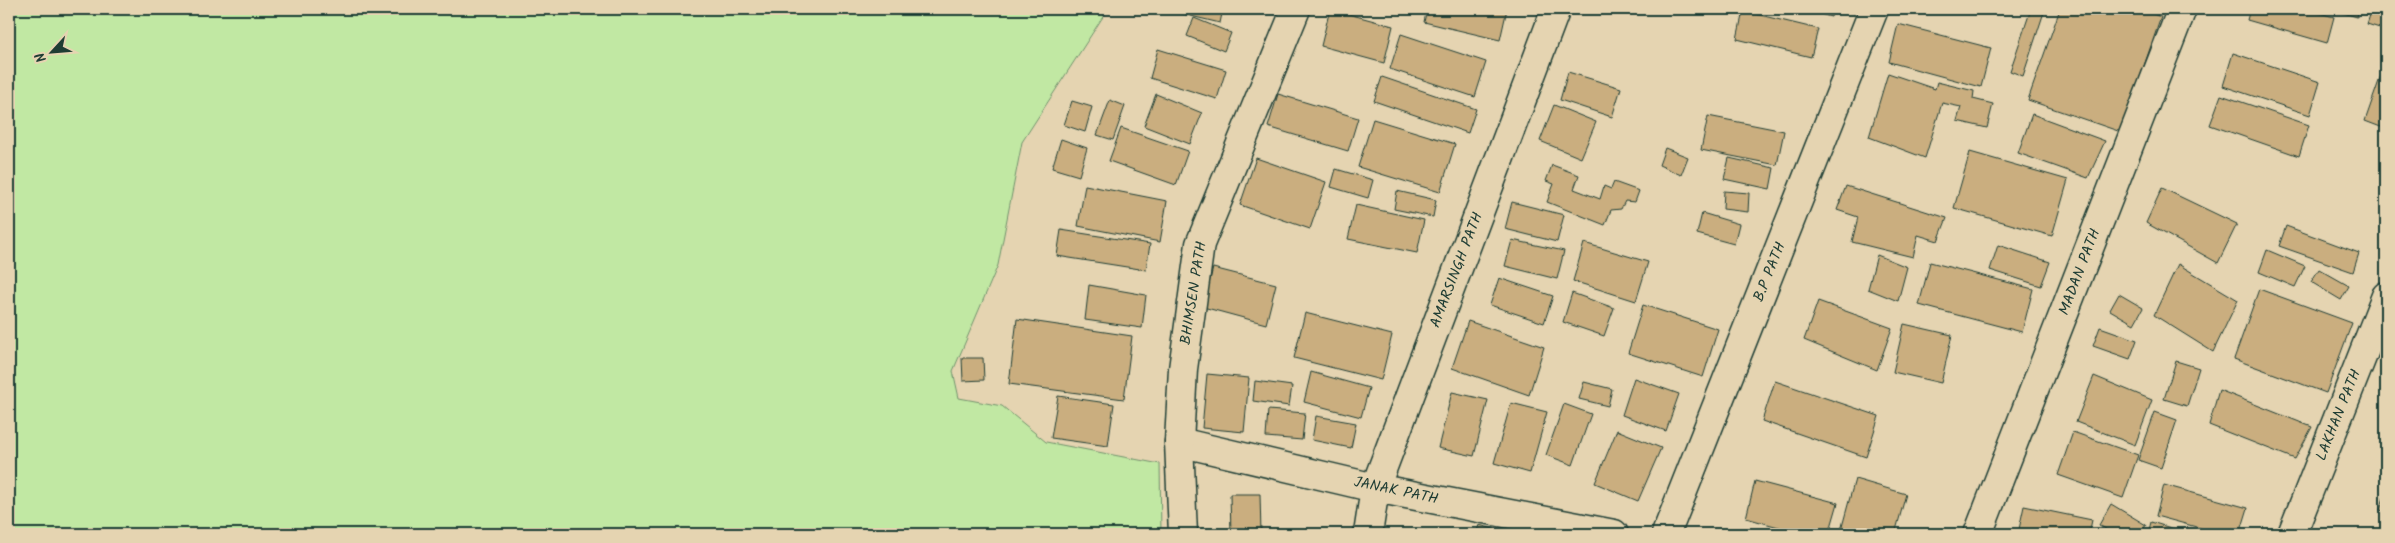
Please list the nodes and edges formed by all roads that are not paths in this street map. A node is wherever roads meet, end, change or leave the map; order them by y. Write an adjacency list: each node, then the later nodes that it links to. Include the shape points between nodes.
1 (1296, 9): 6 (street, BHIMSEN PATH, via 1200,244 1183,369)
2 (1556, 9): 7 (street, AMARSINGH PATH)
3 (1874, 9): 11 (street, B.P PATH)
4 (2182, 9): 12 (street, MADAN PATH)
5 (2386, 296): 13 (street, LAKHAN PATH)
6 (1179, 442): 7 (street, JANAK PATH); 8 (street, BHIMSEN PATH)
7 (1375, 488): 9 (street, AMARSINGH PATH); 10 (street, JANAK PATH)
8 (1183, 534)
9 (1368, 534)
10 (1614, 534)
11 (1666, 534)
12 (1978, 534)
13 (2292, 534)

